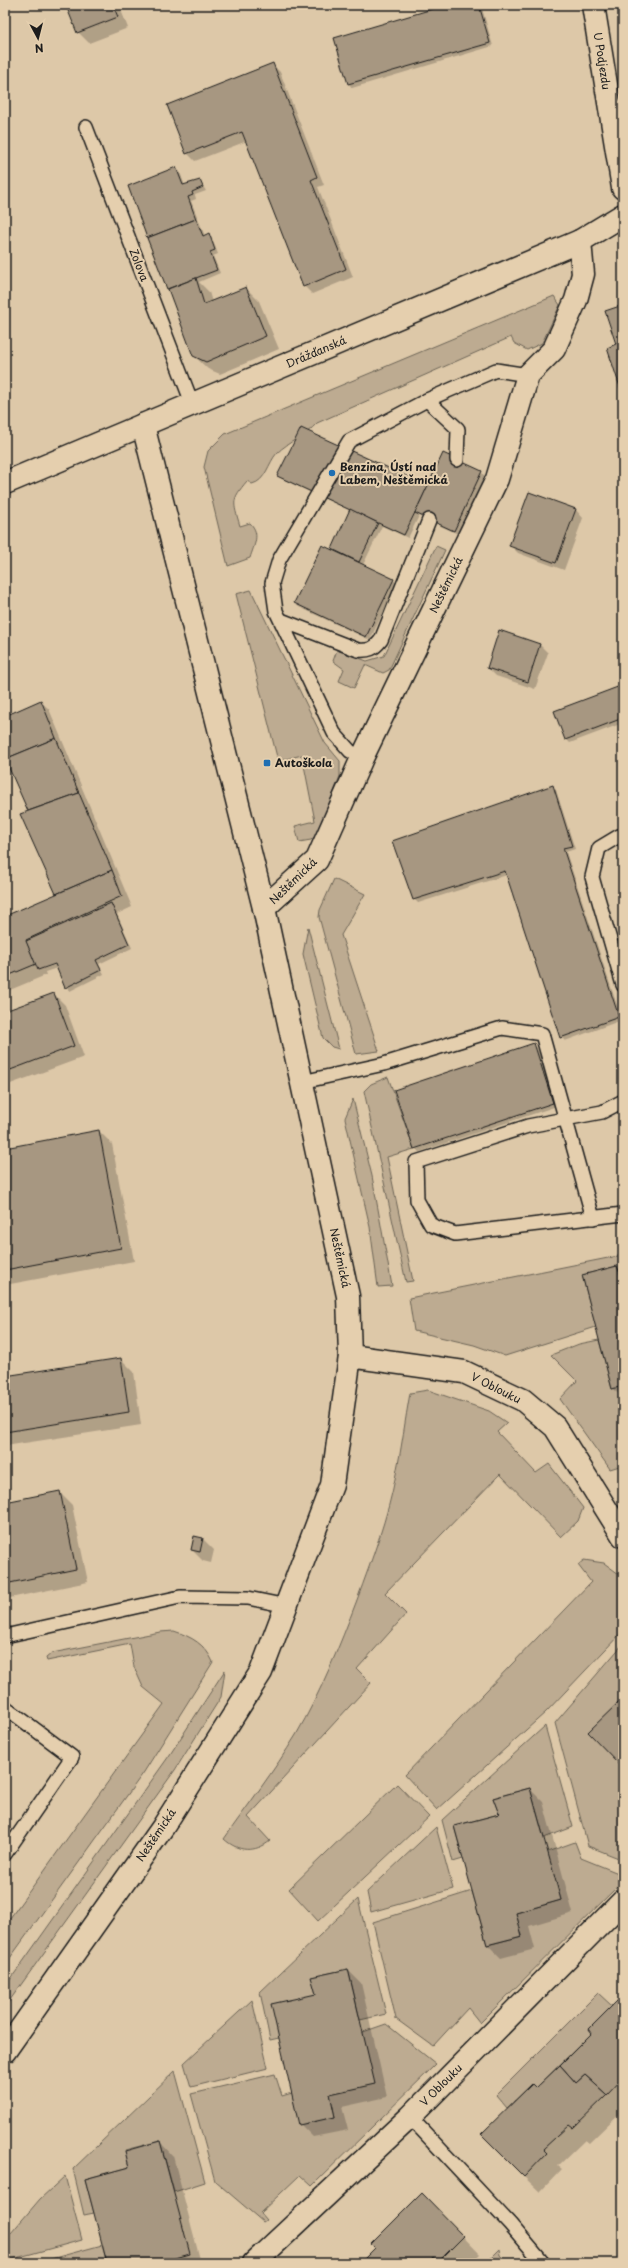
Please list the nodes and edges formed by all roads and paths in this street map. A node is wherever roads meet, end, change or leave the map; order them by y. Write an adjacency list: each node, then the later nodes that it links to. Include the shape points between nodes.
1 (593, 5): 3 (street, U Podjezdu)
2 (86, 127): 8 (lane, Zolova)
3 (623, 188)
4 (623, 215): 5 (street, Drážďanská)
5 (580, 241): 6 (street, Neštěmická, via 583,274 576,300 554,349); 8 (street, Drážďanská)
6 (528, 375): 7 (lane, via 496,370); 14 (street, Neštěmická, via 497,478)
7 (427, 400): 10 (lane, via 458,429); 13 (lane, via 349,441 279,560 272,583 276,610)
8 (192, 404): 9 (street, Drážďanská)
9 (143, 425): 11 (street, Drážďanská); 16 (street, Neštěmická)
10 (457, 460)
11 (5, 483)
12 (429, 520): 13 (lane, via 381,640 375,648 358,650)
13 (281, 620): 14 (lane, via 334,733 350,751)
14 (362, 758): 16 (street, Neštěmická, via 317,860)
15 (623, 838): 17 (lane, via 619,836 599,848 592,877)
16 (264, 908): 18 (street, Neštěmická)
17 (623, 985)
18 (302, 1082): 20 (lane, via 384,1064 502,1028 542,1034); 23 (street, Neštěmická, via 348,1296)
19 (623, 1101): 20 (lane, via 602,1112)
20 (566, 1119): 22 (lane); 22 (lane, via 528,1126 416,1162 417,1200 431,1225 455,1234)
21 (623, 1214): 22 (lane)
22 (593, 1218)
23 (350, 1356): 24 (street, V Oblouku, via 464,1372 523,1400 556,1427); 25 (street, Neštěmická, via 332,1486)
24 (623, 1536)
25 (287, 1606): 26 (lane, via 248,1598 180,1597); 30 (street, Neštěmická, via 261,1672 171,1813)
26 (5, 1636)
27 (5, 1707): 28 (lane, via 72,1757)
28 (5, 1854)
29 (623, 1901): 31 (street, V Oblouku)
30 (5, 2051)
31 (410, 2117): 32 (street, V Oblouku); 33 (lane)
32 (254, 2263)
33 (544, 2263)

